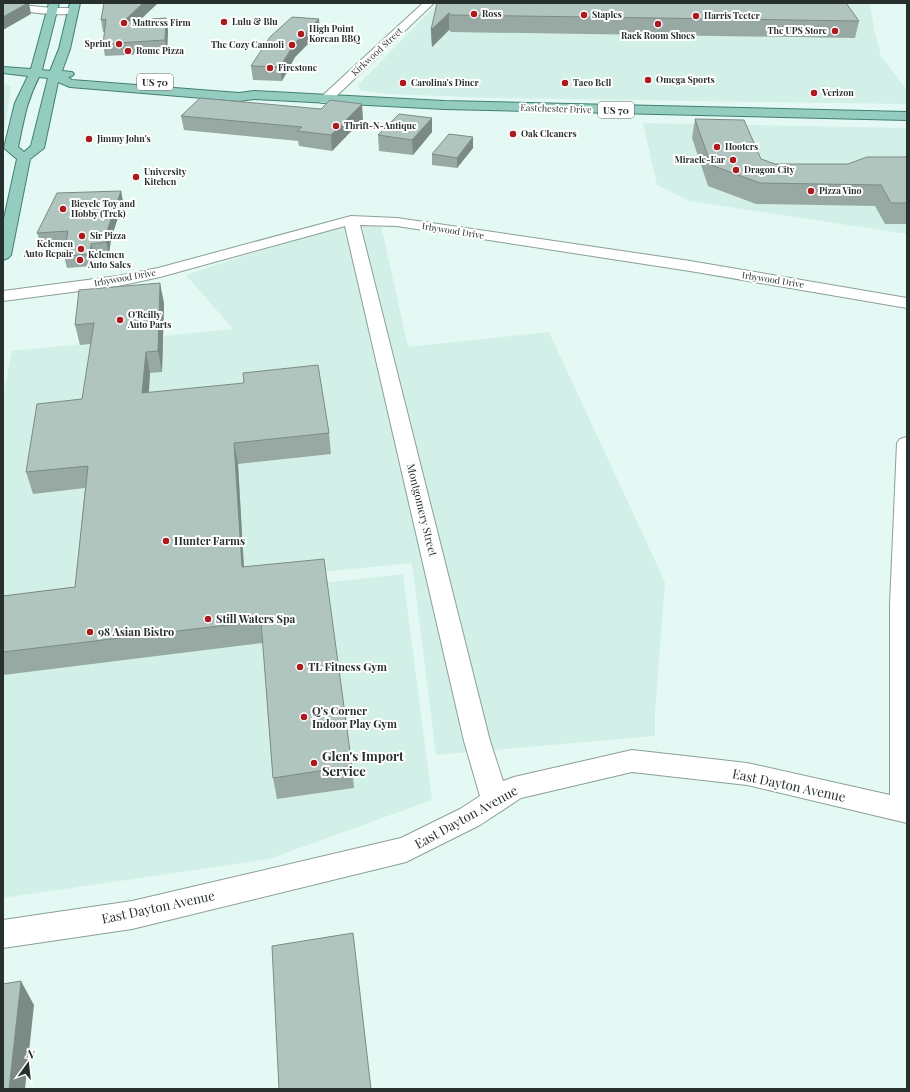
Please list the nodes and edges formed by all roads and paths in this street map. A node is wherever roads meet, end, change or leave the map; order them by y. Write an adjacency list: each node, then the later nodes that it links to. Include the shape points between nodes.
1 (429, 3): 12 (street, Kirkwood Street)
2 (3, 6): 3 (street)
3 (53, 7): 4 (street); 5 (main road)
4 (74, 7): 9 (main road, via 60,66)
5 (42, 49): 6 (main road, via 25,60); 8 (main road)
6 (3, 64)
7 (3, 70): 8 (main road, US 70)
8 (35, 73): 9 (main road, US 70); 15 (main road, via 23,96 11,148)
9 (54, 75): 10 (main road, Eastchester Drive / US 70, via 70,83); 11 (main road, Eastchester Drive / US 70, via 78,74 242,90); 13 (main road)
10 (139, 89): 11 (main road, Eastchester Drive / US 70, via 239,97); 13 (main road, via 96,87 62,96)
11 (254, 95): 12 (main road, Eastchester Drive / US 70)
12 (325, 100): 14 (main road, Eastchester Drive / US 70)
13 (48, 105): 15 (main road, via 37,148)
14 (907, 116)
15 (24, 158): 17 (main road)
16 (351, 220): 19 (street, Irbywood Drive, via 160,272 115,281); 20 (street, Irbywood Drive, via 397,222 690,266); 23 (street, Montgomery Street, via 475,733)
17 (6, 230): 18 (main road)
18 (3, 255)
19 (3, 296)
20 (907, 303)
21 (907, 443): 22 (street)
22 (905, 546): 24 (street, via 902,605)
23 (494, 800): 24 (street, East Dayton Avenue, via 514,788 632,760 747,774); 25 (street, East Dayton Avenue, via 470,817 406,849 132,915)
24 (905, 811)
25 (3, 934)

